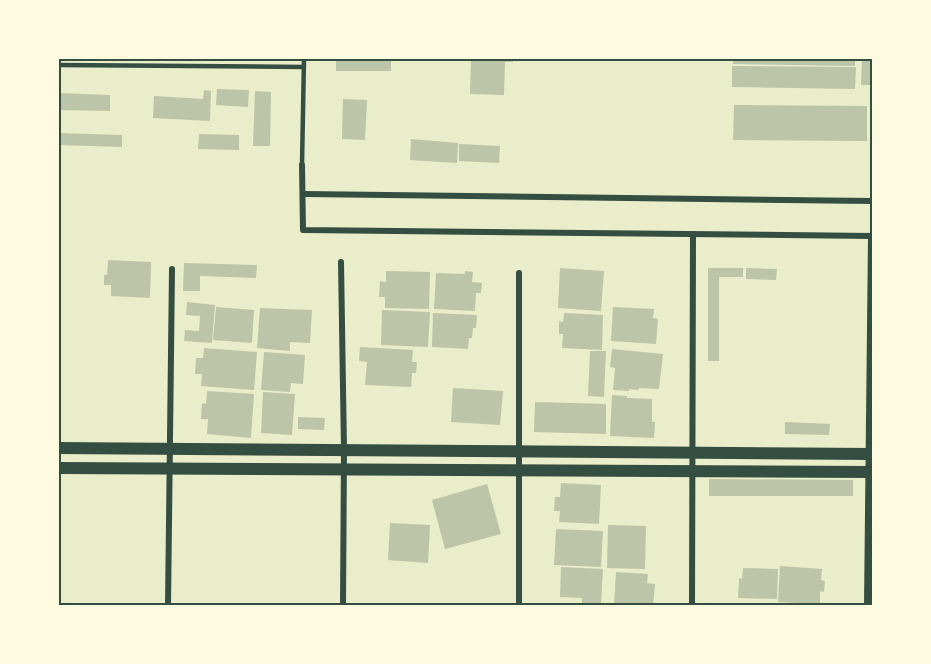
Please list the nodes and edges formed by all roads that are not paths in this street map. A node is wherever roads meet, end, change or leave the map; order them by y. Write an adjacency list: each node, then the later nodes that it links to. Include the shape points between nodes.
1 (304, 58): 3 (lane)
2 (58, 65): 3 (lane)
3 (304, 67): 4 (lane)
4 (302, 165): 5 (street)
5 (304, 194): 6 (street); 7 (street, via 303,230)
6 (873, 201)
7 (693, 234): 8 (street); 16 (street)
8 (872, 236): 17 (street)
9 (341, 262): 14 (street)
10 (171, 269): 13 (street)
11 (519, 273): 15 (street)
12 (58, 448): 13 (main road)
13 (168, 449): 14 (main road); 18 (street)
14 (344, 450): 15 (main road); 20 (street)
15 (520, 451): 16 (main road); 21 (street)
16 (693, 452): 17 (main road); 22 (street)
17 (870, 454): 23 (street)
18 (168, 467): 19 (main road); 20 (main road); 24 (street)
19 (58, 468)
20 (344, 468): 21 (main road); 25 (street)
21 (520, 469): 22 (main road); 26 (street)
22 (693, 470): 23 (main road); 27 (street)
23 (870, 472): 28 (street)
24 (168, 606)
25 (343, 606)
26 (519, 606)
27 (692, 606)
28 (867, 606)

